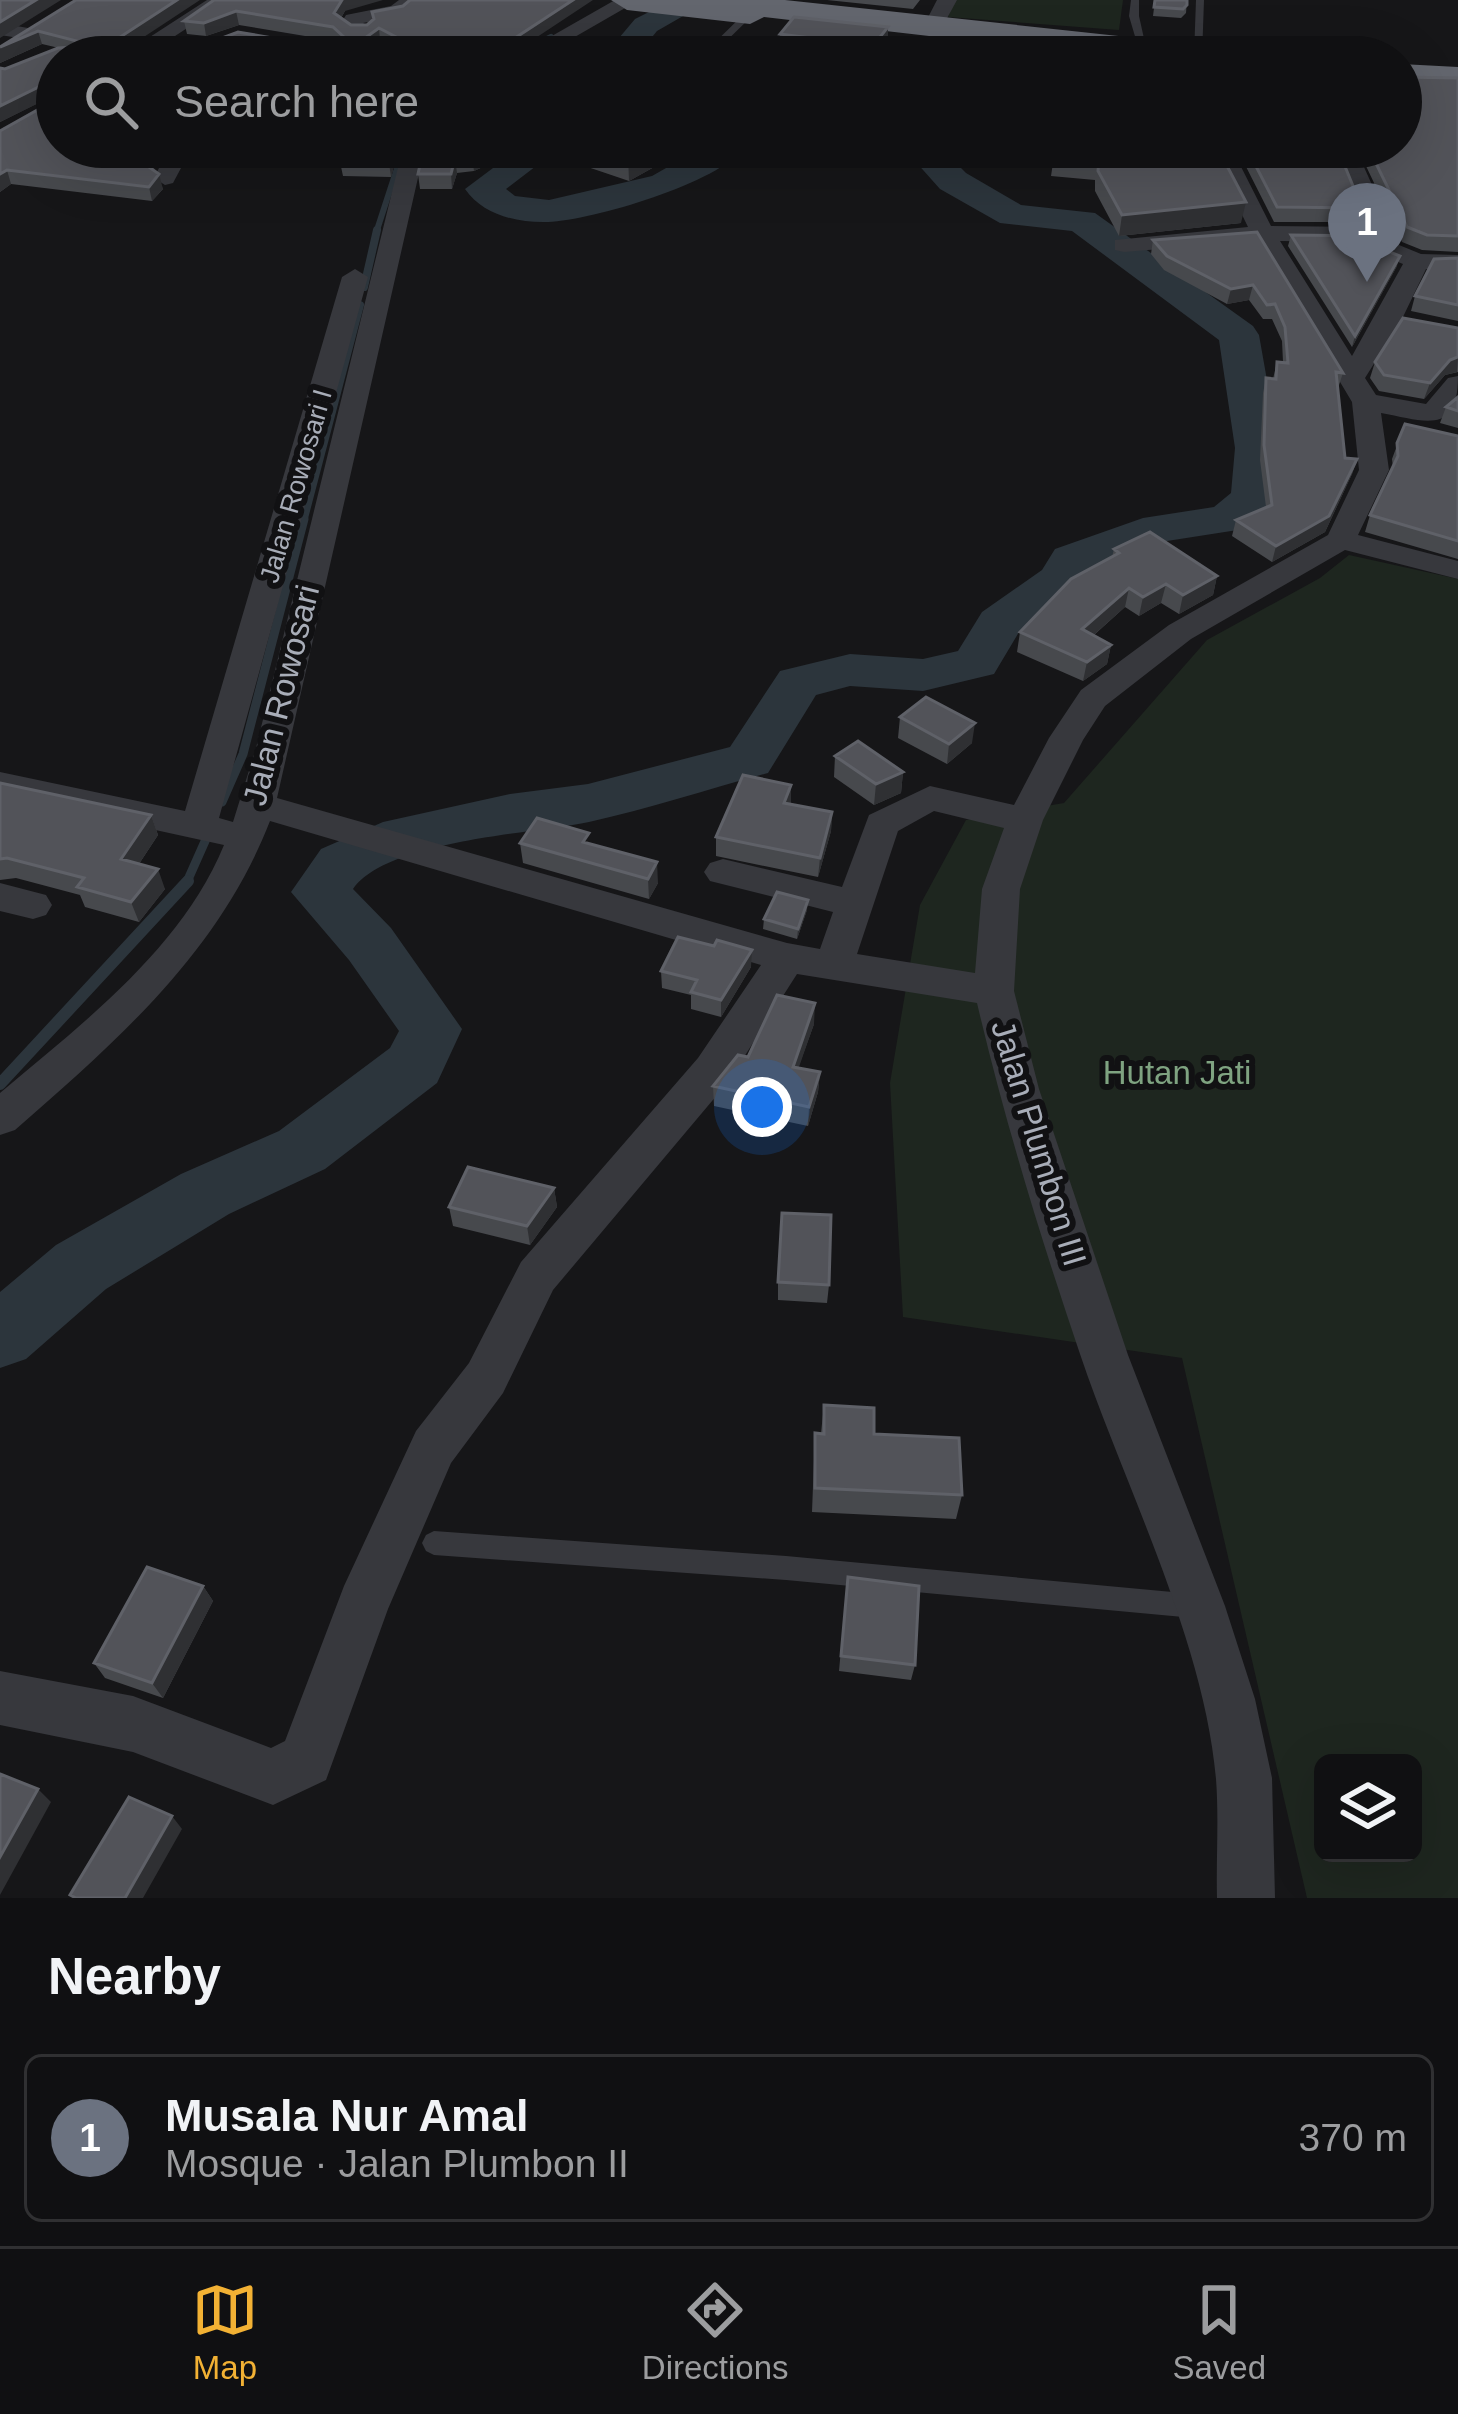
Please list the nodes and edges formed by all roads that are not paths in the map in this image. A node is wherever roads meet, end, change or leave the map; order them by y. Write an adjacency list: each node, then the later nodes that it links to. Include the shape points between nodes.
1 (220, 0): 11 (street)
2 (412, 0): 10 (street, via 352,19)
3 (607, 0): 12 (street)
4 (631, 0): 7 (highway); 13 (street)
5 (1135, 0): 17 (lane)
6 (1200, 0): 18 (lane)
7 (727, 7): 8 (highway); 14 (lane); 15 (highway)
8 (939, 14): 16 (highway)
9 (0, 29): 19 (street)
10 (362, 30)
11 (162, 36)
12 (544, 36)
13 (564, 36)
14 (714, 36)
15 (987, 36)
16 (1052, 36)
17 (1137, 36)
18 (1206, 36)
19 (36, 40)
20 (36, 42): 21 (street)
21 (0, 52)
22 (171, 168): 27 (street)
23 (388, 168): 40 (street, Jalan Rowosari I)
24 (409, 168): 40 (street, Jalan Rowosari)
25 (1220, 168): 28 (street)
26 (1353, 168): 29 (street)
27 (165, 178)
28 (1263, 233): 29 (street); 30 (street); 34 (street)
29 (1380, 235): 31 (street, via 1390,250)
30 (1124, 245)
31 (1418, 261): 32 (street); 34 (street, via 1401,321)
32 (1458, 262)
33 (1458, 384): 34 (street, via 1433,414)
34 (1363, 399): 35 (street); 36 (street, via 1374,470)
35 (1458, 441)
36 (1341, 540): 37 (street); 39 (street, Jalan Plumbon III, via 1167,640 1093,698)
37 (1458, 570)
38 (0, 784): 40 (street)
39 (1024, 820): 42 (street, via 952,800 912,805 882,824); 44 (street, Jalan Plumbon III, via 1001,889)
40 (224, 825): 43 (street, via 353,832); 45 (street, Jalan Rowosari, via 221,890 92,1038)
41 (723, 872): 42 (street)
42 (852, 903): 43 (street)
43 (810, 963): 44 (street); 48 (street, via 537,1276 486,1378 433,1447 306,1760 273,1777 134,1724)
44 (994, 991): 47 (street, Jalan Plumbon III, via 1104,1355)
45 (0, 1118)
46 (434, 1543): 47 (lane)
47 (1199, 1606): 49 (street, Jalan Plumbon III, via 1244,1778)
48 (0, 1698)
49 (1246, 1898)

